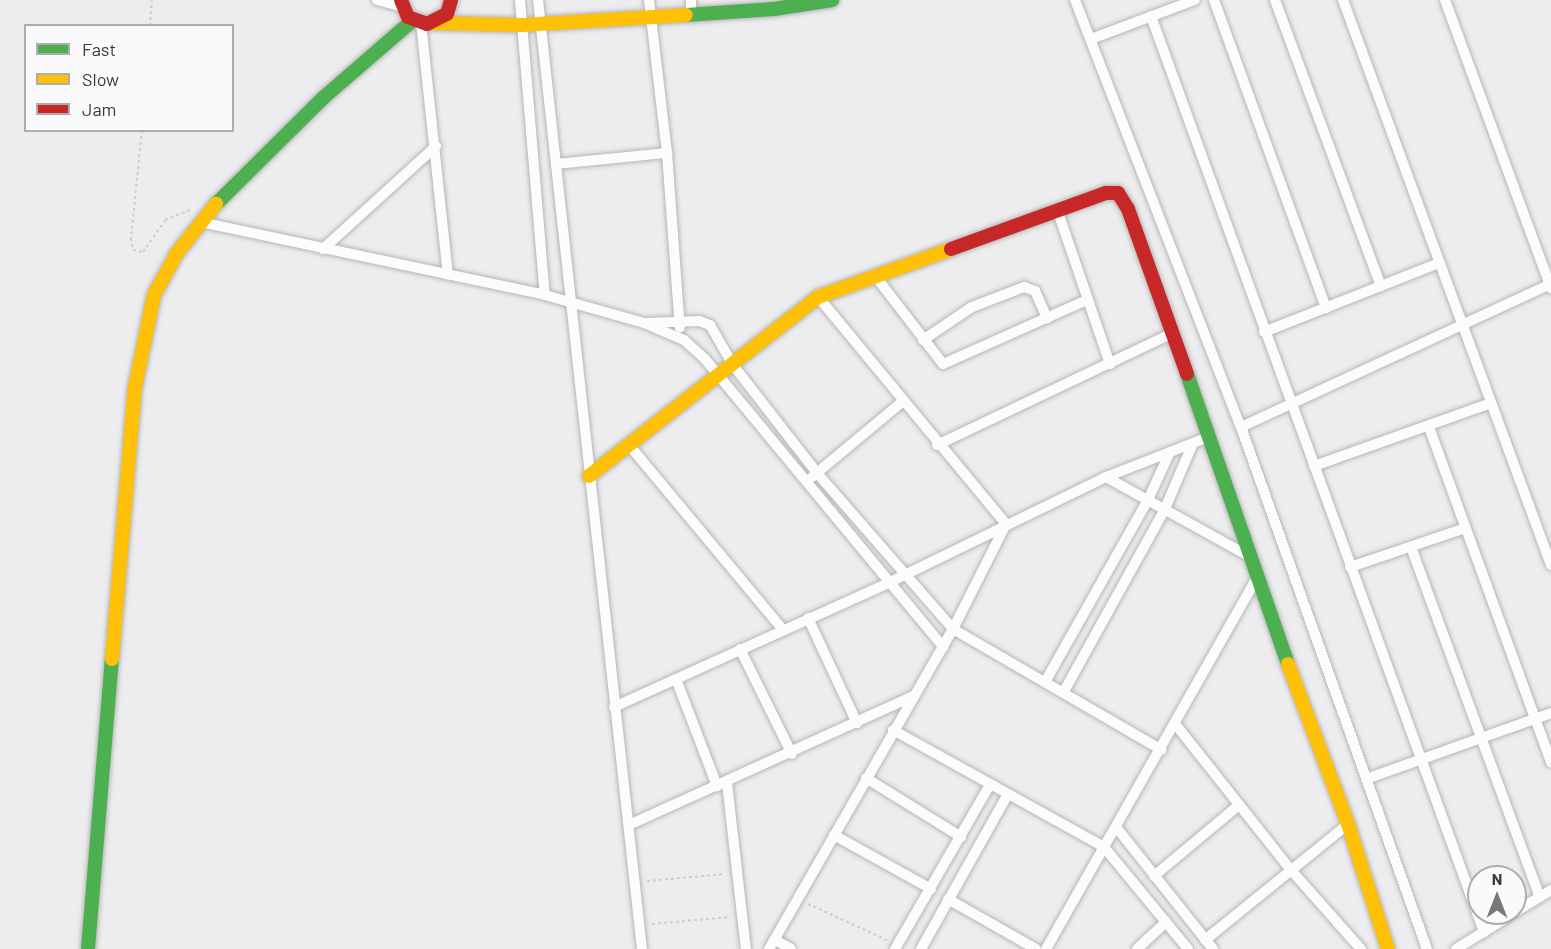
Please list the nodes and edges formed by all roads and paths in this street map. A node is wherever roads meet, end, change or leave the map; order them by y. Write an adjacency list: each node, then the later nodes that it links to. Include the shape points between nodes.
1 (152, 0): 19 (path)
2 (377, 0): 15 (street)
3 (451, 0): 15 (street, via 447,14)
4 (520, 0): 20 (street)
5 (538, 0): 18 (street)
6 (649, 0): 16 (street)
7 (832, 0): 14 (street, via 774,9)
8 (1075, 0): 21 (street)
9 (1195, 0): 17 (street)
10 (1214, 0): 39 (street)
11 (1275, 0): 34 (street)
12 (1343, 0): 30 (street)
13 (1445, 0): 33 (street)
14 (691, 7): 16 (street)
15 (413, 14): 20 (street); 23 (street); 26 (street)
16 (650, 15): 18 (street); 24 (street)
17 (1151, 16): 21 (street); 44 (street)
18 (541, 23): 20 (street); 25 (street)
19 (150, 24)
20 (522, 25): 35 (street)
21 (1091, 39): 54 (street)
22 (142, 132): 26 (path, via 131,238 134,252 144,252 169,217)
23 (436, 146): 29 (street); 31 (street)
24 (667, 153): 25 (street); 41 (street)
25 (556, 164): 38 (street)
26 (216, 204): 28 (street)
27 (1058, 212): 32 (street); 37 (street); 45 (street, via 1106,193 1119,194)
28 (200, 222): 29 (street); 127 (street, via 154,295 139,357 120,542)
29 (323, 249): 31 (street)
30 (1439, 262): 34 (street); 43 (street)
31 (448, 275): 35 (street)
32 (876, 277): 36 (street); 47 (street)
33 (1551, 285): 43 (street)
34 (1381, 286): 39 (street)
35 (545, 295): 38 (street)
36 (818, 297): 49 (street); 51 (street)
37 (1088, 300): 40 (street); 48 (street)
38 (570, 303): 42 (street); 63 (street)
39 (1326, 308): 44 (street)
40 (1047, 318): 47 (street, via 946,364); 47 (street, via 1035,291 1024,287 972,308)
41 (682, 321): 42 (street); 46 (street); 49 (street, via 710,325)
42 (644, 323): 46 (street)
43 (1461, 324): 52 (street); 53 (street)
44 (1264, 332): 53 (street)
45 (1173, 333): 48 (street); 56 (street)
46 (678, 336): 50 (street, via 705,359)
47 (923, 340)
48 (1110, 364): 59 (street)
49 (733, 365): 50 (street); 62 (street)
50 (717, 376): 58 (street); 65 (street)
51 (902, 402): 59 (street); 62 (street)
52 (1491, 403): 55 (street); 72 (street)
53 (1290, 404): 54 (street); 61 (street)
54 (1241, 427): 98 (street)
55 (1430, 427): 61 (street); 69 (street)
56 (1208, 437): 57 (street); 71 (street)
57 (1192, 443): 60 (street); 67 (street)
58 (629, 445): 63 (street); 79 (street)
59 (937, 445): 68 (street)
60 (1170, 452): 64 (street); 66 (street)
61 (1314, 466): 73 (street)
62 (817, 473): 65 (street); 74 (street)
63 (589, 476): 86 (street)
64 (1106, 477): 66 (street); 68 (street)
65 (805, 482): 76 (street)
66 (1147, 502): 67 (street); 83 (street)
67 (1164, 511): 71 (street); 84 (street)
68 (1006, 525): 74 (street); 78 (street)
69 (1466, 528): 70 (street); 88 (street)
70 (1411, 547): 73 (street); 92 (street)
71 (1247, 555): 75 (street)
72 (1551, 565)
73 (1350, 567): 95 (street)
74 (903, 575): 76 (street); 78 (street)
75 (1256, 579): 90 (street); 103 (street)
76 (888, 583): 77 (street); 80 (street)
77 (808, 618): 79 (street); 89 (street)
78 (953, 629): 80 (street); 83 (street)
79 (783, 630): 81 (street)
80 (943, 647): 85 (street)
81 (740, 649): 82 (street); 94 (street)
82 (676, 679): 86 (street); 99 (street)
83 (1045, 682): 84 (street)
84 (1063, 693): 93 (street)
85 (914, 696): 89 (street); 91 (street)
86 (614, 707): 104 (street)
87 (1551, 713): 88 (street)
88 (1535, 720): 92 (street); 96 (street)
89 (857, 723): 94 (street)
90 (1176, 725): 93 (street); 102 (street)
91 (893, 730): 97 (street); 100 (street)
92 (1481, 739): 95 (street); 115 (street)
93 (1162, 750): 105 (street)
94 (792, 753): 99 (street)
95 (1422, 759): 98 (street); 123 (street)
96 (1551, 764)
97 (866, 778): 106 (street); 107 (street)
98 (1366, 779): 139 (street)
99 (722, 784): 104 (street); 110 (street)
100 (989, 786): 101 (street); 107 (street)
101 (1007, 796): 108 (street); 116 (street)
102 (1239, 805): 109 (street); 111 (street)
103 (1348, 824): 109 (street); 138 (street)
104 (629, 825): 112 (street)
105 (1116, 827): 108 (street); 111 (street)
106 (834, 835): 113 (street); 117 (street)
107 (961, 837): 113 (street)
108 (1104, 847): 120 (street); 133 (street)
109 (1291, 870): 124 (street); 137 (street)
110 (738, 873): 112 (path); 119 (street)
111 (1154, 876): 124 (street)
112 (635, 882): 121 (street)
113 (931, 889): 126 (street)
114 (1551, 890): 115 (street)
115 (1540, 897): 118 (street)
116 (948, 899): 131 (street); 132 (street)
117 (800, 900): 125 (street); 126 (path)
118 (1527, 905)
119 (743, 916): 121 (path); 129 (street)
120 (1166, 922): 134 (street); 135 (street)
121 (640, 925): 128 (street)
122 (1495, 925): 123 (street)
123 (1484, 932): 140 (street)
124 (1205, 940): 136 (street)
125 (772, 945): 130 (street)
126 (896, 947)
127 (88, 949)
128 (642, 949)
129 (746, 949)
130 (791, 949)
131 (921, 949)
132 (1036, 949)
133 (1046, 949)
134 (1137, 949)
135 (1188, 949)
136 (1213, 949)
137 (1361, 949)
138 (1388, 949)
139 (1427, 949)
140 (1456, 949)

